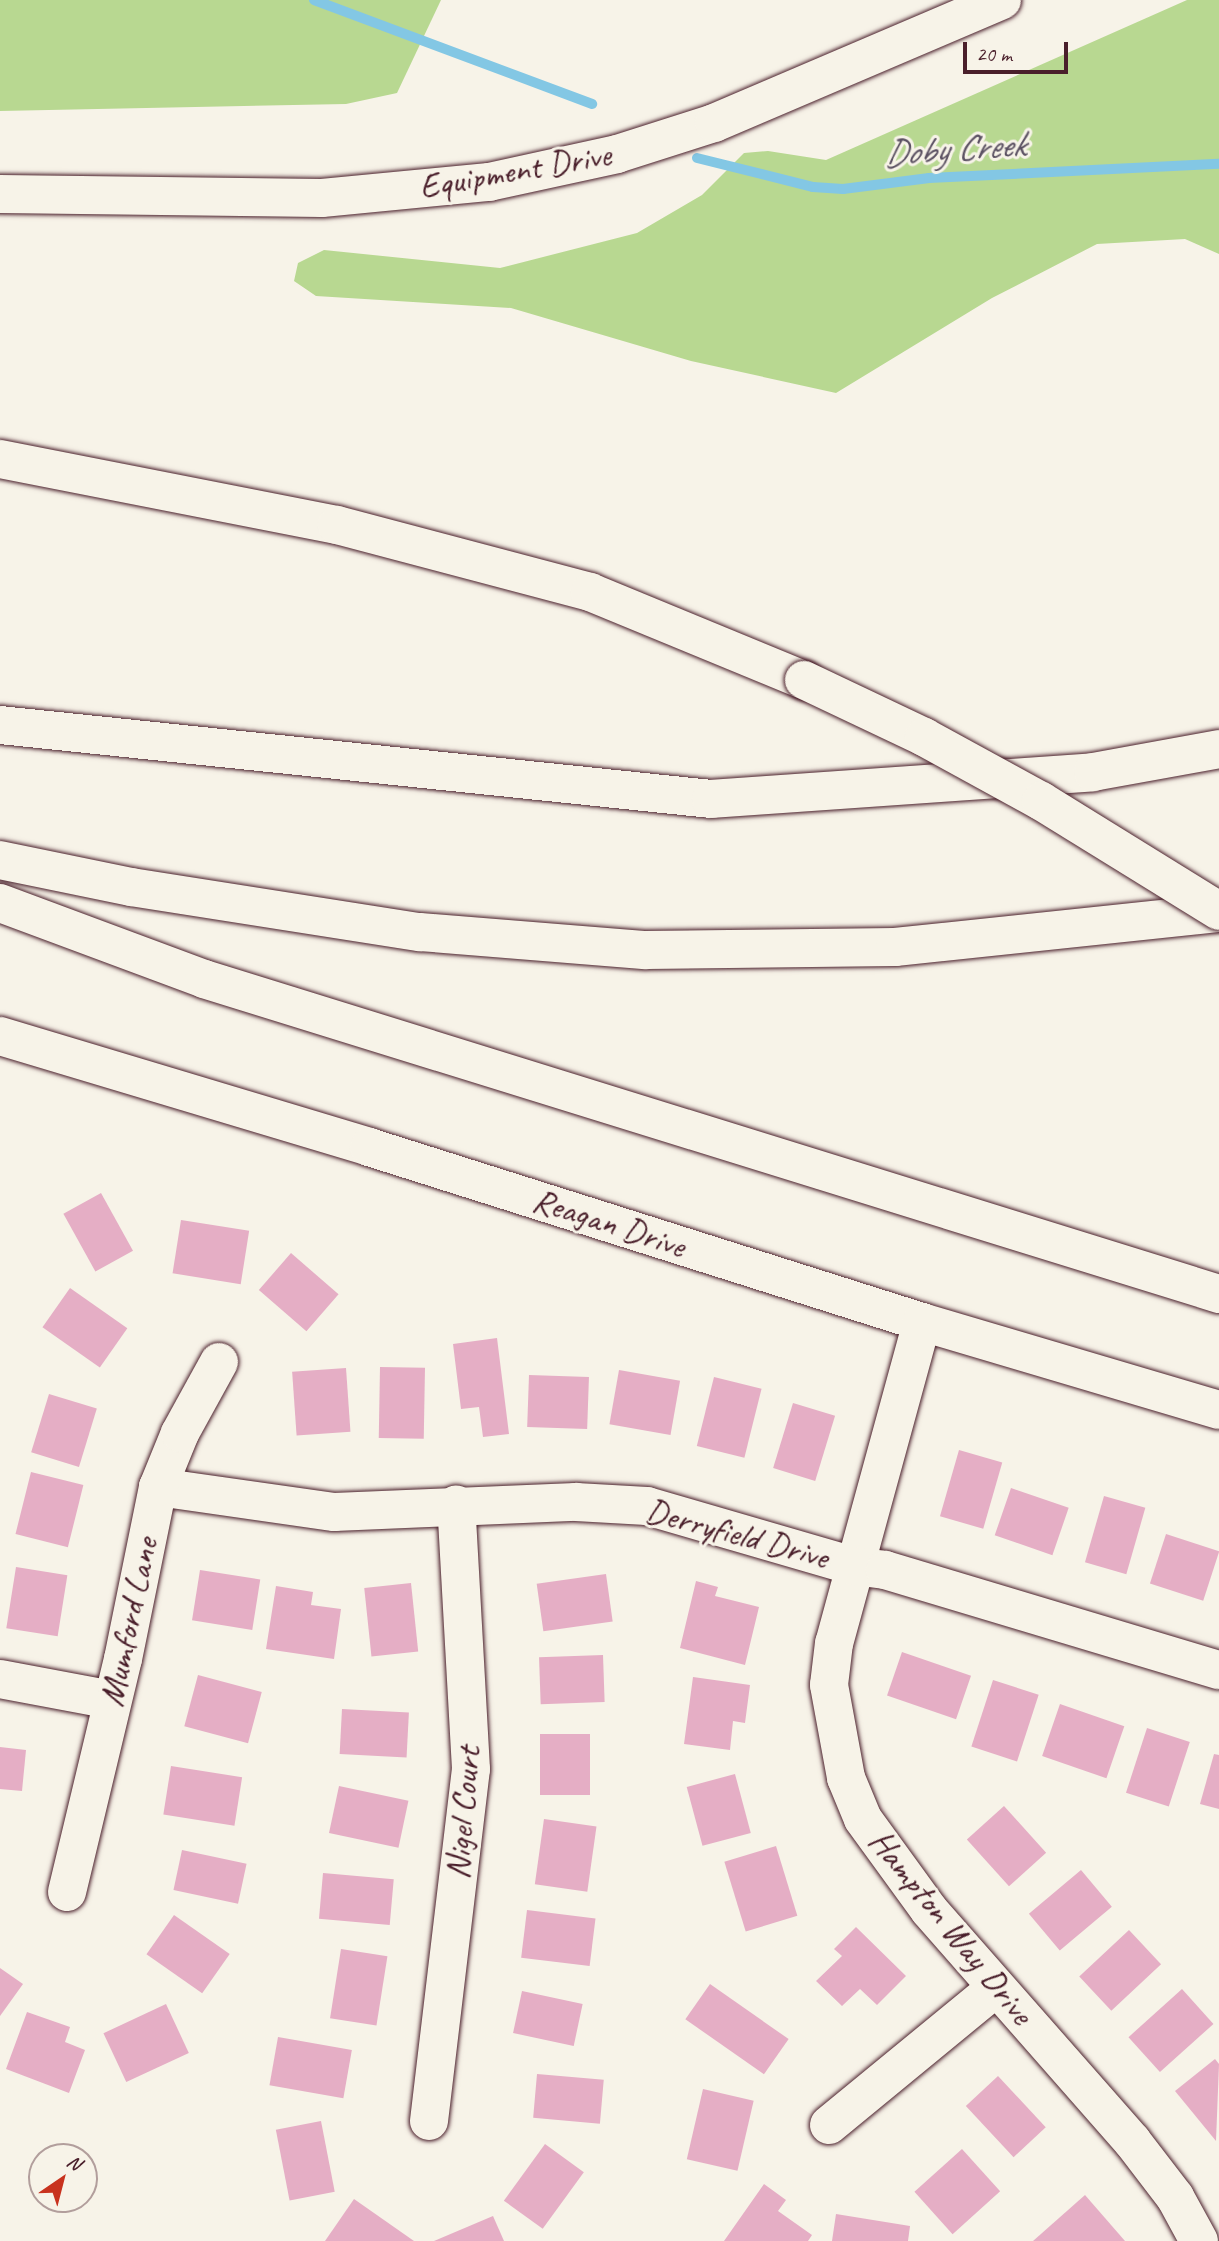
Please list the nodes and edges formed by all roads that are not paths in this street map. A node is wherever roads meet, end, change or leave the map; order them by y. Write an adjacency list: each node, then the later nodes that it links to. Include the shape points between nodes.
1 (1002, 0): 2 (main road, Equipment Drive, via 714,123 617,154 489,182 322,198)
2 (0, 194)
3 (0, 459): 8 (main road, bridge, via 337,525 577,589 804,680 924,737 1041,801)
4 (0, 725): 5 (main road, via 710,799 1093,772)
5 (1219, 749)
6 (0, 860): 8 (main road, via 131,887 420,932 646,950 895,947 1077,931)
7 (0, 903): 10 (main road, via 204,979)
8 (1219, 912)
9 (0, 1036): 11 (main road, Reagan Drive)
10 (1219, 1294)
11 (922, 1322): 13 (main road, Reagan Drive); 16 (main road, Hampton Way Drive)
12 (219, 1362): 14 (main road, Mumford Lane, via 180,1433)
13 (1219, 1410)
14 (158, 1487): 15 (main road, Derryfield Drive, via 334,1512); 19 (main road, Mumford Lane)
15 (456, 1504): 16 (main road, Derryfield Drive, via 647,1506); 22 (main road, Nigel Court, via 471,1769)
16 (853, 1566): 17 (main road, Derryfield Drive, via 885,1570); 21 (main road, Hampton Way Drive, via 829,1685 846,1778 863,1819 929,1910)
17 (1219, 1670)
18 (0, 1679): 19 (main road)
19 (112, 1700): 20 (main road, Mumford Lane)
20 (67, 1892)
21 (996, 1988): 23 (main road); 24 (main road, Hampton Way Drive, via 1132,2141 1175,2197)
22 (429, 2121)
23 (829, 2126)
24 (1199, 2241)

